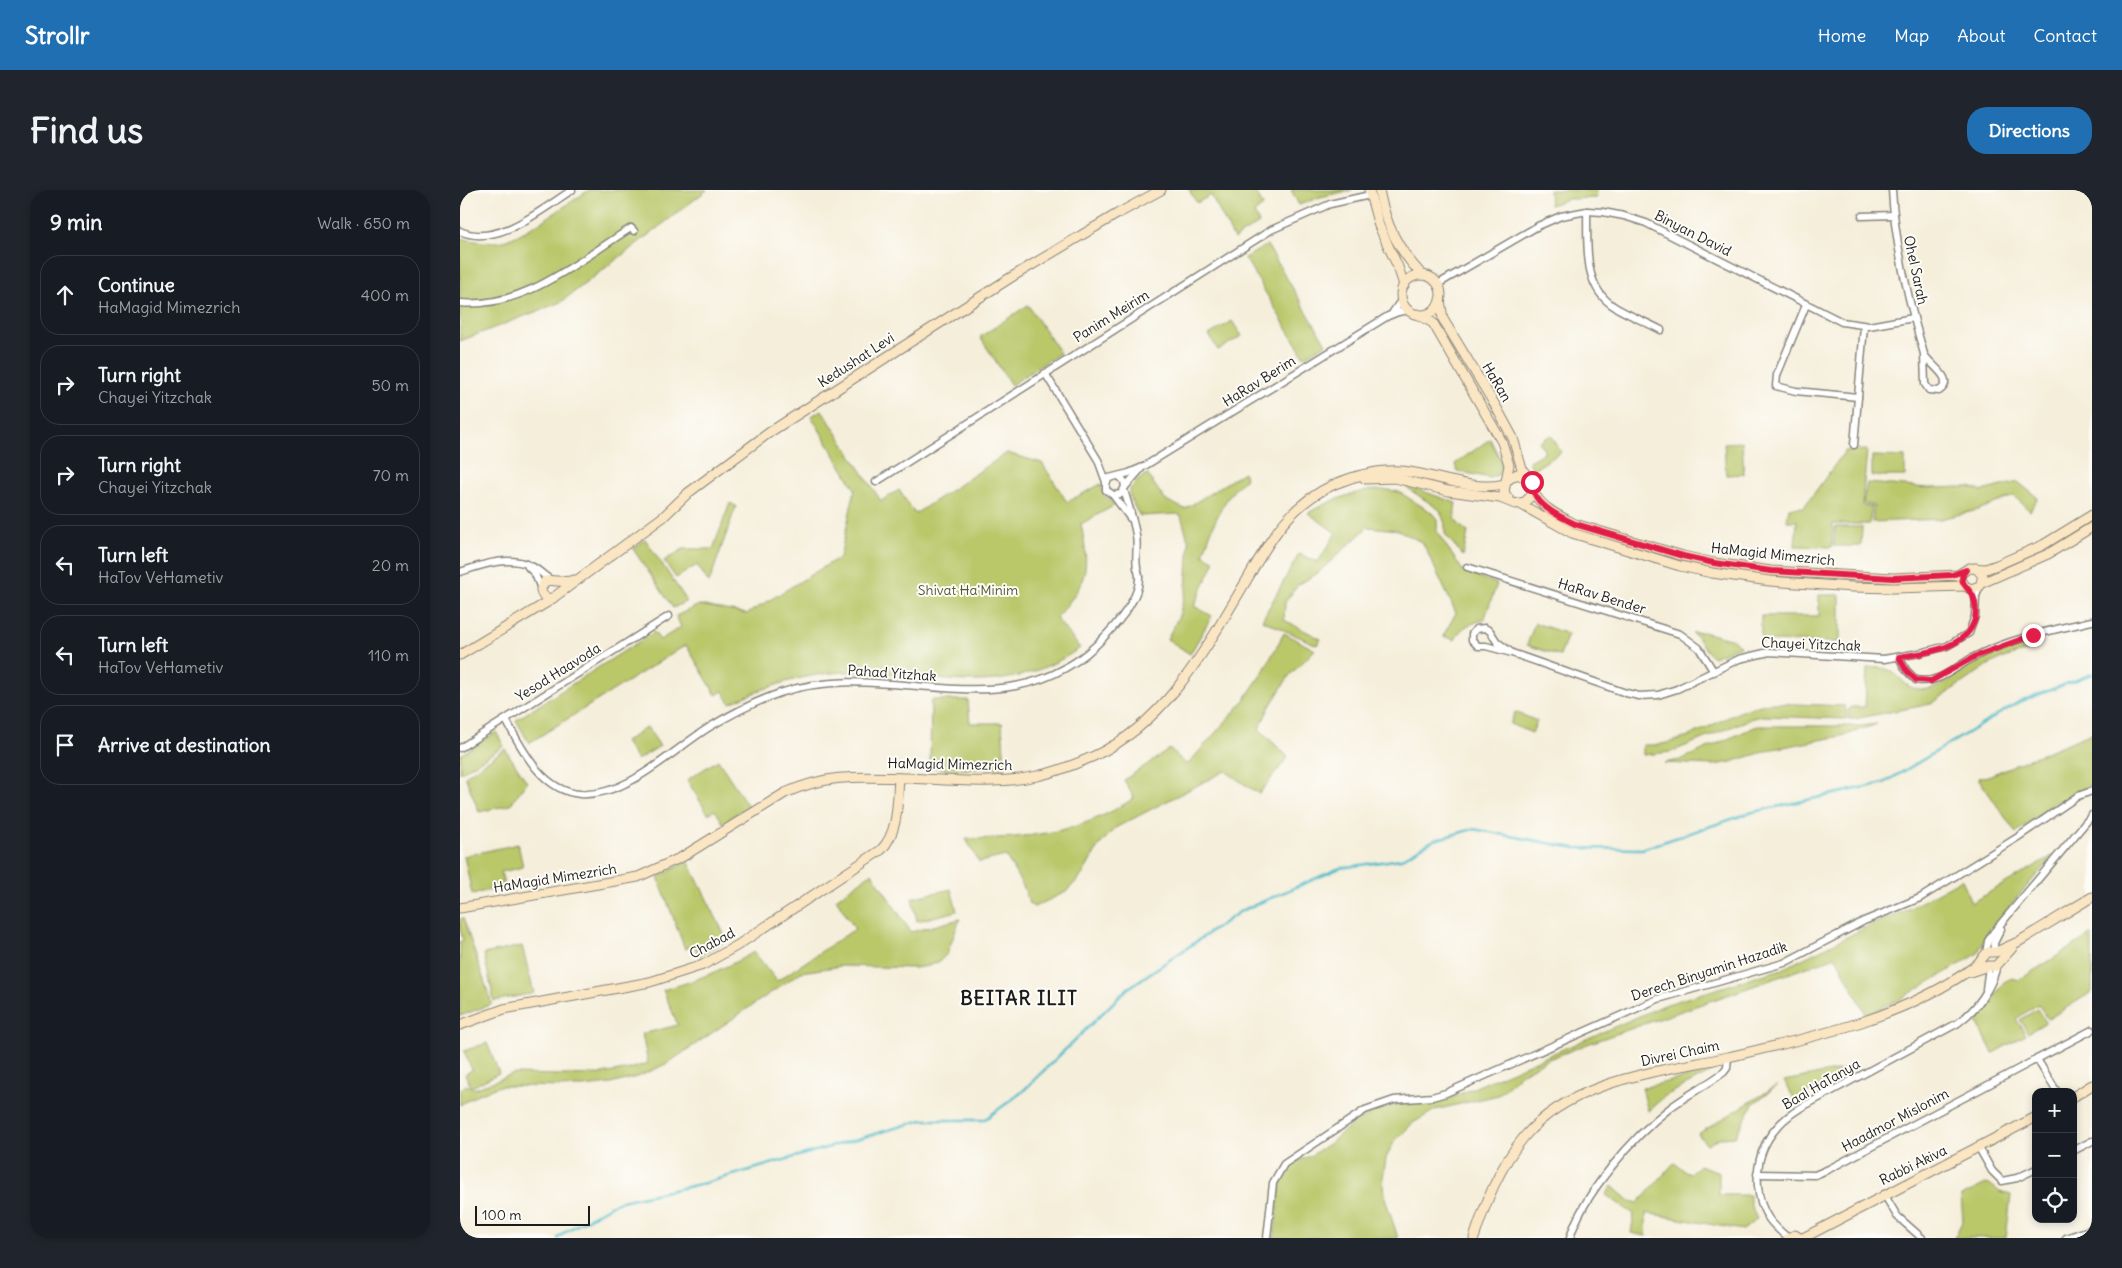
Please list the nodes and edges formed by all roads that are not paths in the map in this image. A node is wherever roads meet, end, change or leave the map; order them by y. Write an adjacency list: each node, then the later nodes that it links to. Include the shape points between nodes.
1 (572, 190): 10 (street, via 520,223 499,232 480,236)
2 (1161, 190): 47 (street, Kedushat Levi, via 1010,278 770,432 688,493 663,517)
3 (1379, 190): 11 (street, via 1396,242)
4 (1892, 190): 7 (street, Ohel Sarah)
5 (1370, 193): 13 (street, via 1379,226); 24 (street, Panim Meirim, via 1330,204 1271,230)
6 (1587, 212): 12 (street, Binyan David, via 1562,216 1538,226); 17 (street, Binyan David, via 1611,213 1646,223); 22 (street, via 1590,274 1598,292 1615,307)
7 (1894, 215): 8 (street); 20 (street, Ohel Sarah, via 1902,275)
8 (1862, 216)
9 (634, 231): 16 (street, via 631,228 522,294 489,302)
10 (460, 232)
11 (1422, 275): 12 (street); 13 (street)
12 (1438, 284): 15 (street)
13 (1404, 285): 14 (street)
14 (1402, 299): 18 (street); 19 (street, HaRav Berim)
15 (1440, 300): 18 (street, via 1427,314); 30 (street, HaRan, via 1443,319 1508,430)
16 (460, 302)
17 (1806, 305): 21 (street, Binyan David, via 1842,322); 25 (street, via 1777,375 1776,386)
18 (1413, 312): 19 (street, HaRav Berim); 32 (street, HaRan, via 1432,323 1498,435 1509,465)
19 (1388, 316): 28 (street, HaRav Berim)
20 (1913, 318): 21 (street, Binyan David); 23 (street, Ohel Sarah)
21 (1864, 326): 25 (street)
22 (1661, 330)
23 (1924, 354): 23 (street, Ohel Sarah, via 1925,384 1929,390 1939,391 1946,383 1944,376)
24 (1045, 373): 27 (street); 31 (street, Panim Meirim)
25 (1858, 397): 26 (street)
26 (1854, 445)
27 (1098, 460): 29 (street); 33 (street)
28 (1143, 468): 29 (street, HaRav Berim); 35 (street, HaRav Berim)
29 (1117, 476): 33 (street, via 1108,478); 35 (street, via 1124,481)
30 (1529, 479): 32 (street, via 1517,474); 36 (street)
31 (876, 482)
32 (1505, 482): 34 (street, HaMagid Mimezrich, via 1490,486 1470,484 1395,470 1370,473); 38 (street, via 1505,496)
33 (1106, 484): 37 (street, via 1106,490)
34 (1335, 484): 38 (street, HaMagid Mimezrich, via 1365,478 1395,478); 65 (street, HaMagid Mimezrich, via 1308,499 1288,516 1192,669 1158,711 1132,734 1096,755 1036,777 996,780)
35 (1125, 489): 37 (street, via 1121,494); 40 (street, Pahad Yitzhak)
36 (1533, 491): 38 (street, via 1529,500); 45 (street, HaMagid Mimezrich, via 1541,503 1575,524 1714,563 1771,571 1861,577 1934,577 1958,575)
37 (1113, 495): 40 (street, Pahad Yitzhak)
38 (1516, 503): 50 (street, HaMagid Mimezrich, via 1572,533 1712,573 1852,587)
39 (2092, 515): 44 (street, via 2043,545 1997,565)
40 (1131, 519): 63 (street, Pahad Yitzhak, via 1136,535 1139,577 1122,618 1074,664 1022,686 983,691 852,682 785,692 728,716 619,788 594,794 571,793 550,782 528,759)
41 (2092, 527): 49 (street, via 2048,554)
42 (523, 563): 46 (street, via 496,562); 48 (street); 51 (street, via 532,570)
43 (1467, 567): 62 (street, HaRav Bender, via 1680,634 1698,648)
44 (1976, 568): 45 (street); 49 (street, via 1982,573)
45 (1966, 570): 50 (street, via 1962,576)
46 (460, 572)
47 (581, 576): 48 (street, Kedushat Levi, via 568,582); 52 (street, Kedushat Levi)
48 (553, 581): 51 (street, via 545,582); 52 (street, via 558,588)
49 (1981, 585): 50 (street, via 1973,589); 53 (street, Chayei Yitzchak)
50 (1966, 587): 53 (street)
51 (541, 590): 52 (street, via 544,596); 54 (street, Kedushat Levi)
52 (555, 596): 54 (street, Kedushat Levi)
53 (1975, 603): 61 (street, Chayei Yitzchak, via 1974,622 1965,636 1947,646)
54 (526, 614): 60 (street, Kedushat Levi)
55 (669, 616): 63 (street, Yesod Haavoda)
56 (2092, 620): 61 (street, via 1993,649 1931,681 1916,680)
57 (1492, 637): 58 (street); 58 (street, via 1485,628 1479,628 1472,634 1475,645); 59 (street, Chayei Yitzchak)
58 (1486, 646): 59 (street, Chayei Yitzchak)
59 (1512, 653): 62 (street, Chayei Yitzchak, via 1639,696 1678,689)
60 (460, 655)
61 (1899, 657): 62 (street, Chayei Yitzchak, via 1884,659 1769,652 1748,656)
62 (1714, 672)
63 (506, 720): 64 (street, Yesod Haavoda)
64 (460, 748)
65 (899, 778): 69 (street, HaMagid Mimezrich, via 848,776 801,786 737,821 682,857 638,877); 71 (street, Chabad, via 896,817 881,850 718,958 650,982 504,1008)
66 (2092, 791): 86 (street, Derech Binyamin Hazadik, via 2078,796 2018,838 1920,898 1864,921 1784,963 1658,999 1446,1093 1394,1100 1365,1110 1284,1164 1273,1183)
67 (2092, 815): 70 (street, Baal HaTanya, via 2005,921 1994,943)
68 (2092, 897): 70 (street, Divrei Chaim)
69 (460, 908)
70 (1992, 959): 73 (street, Divrei Chaim, via 1920,998 1862,1022); 83 (street, Baal HaTanya, via 1983,997 1967,1016 1790,1114 1763,1146)
71 (460, 1025)
72 (2092, 1030): 74 (street, Haadmor Mislonim)
73 (1728, 1056): 87 (street, Divrei Chaim, via 1618,1081 1554,1111 1525,1136 1501,1169); 88 (street, via 1724,1072 1669,1109 1631,1146 1584,1205)
74 (2037, 1059): 76 (street); 83 (street, Haadmor Mislonim, via 1815,1175)
75 (2092, 1085): 77 (street)
76 (2055, 1088)
77 (2077, 1094)
78 (2032, 1119): 80 (street, Rabbi Akiva)
79 (2092, 1141): 81 (street)
80 (1979, 1148): 82 (street, via 1992,1171 2002,1180); 84 (street, Rabbi Akiva)
81 (2077, 1149)
82 (2032, 1171)
83 (1757, 1174): 89 (street, Baal HaTanya, via 1762,1205 1769,1218)
84 (1884, 1194): 90 (street, Rabbi Akiva); 91 (street, via 1897,1216)
85 (2092, 1229): 92 (street)
86 (1267, 1238)
87 (1474, 1238)
88 (1570, 1238)
89 (1788, 1238): 90 (street, via 1795,1235)
90 (1802, 1238)
91 (1922, 1238)
92 (2066, 1238)

